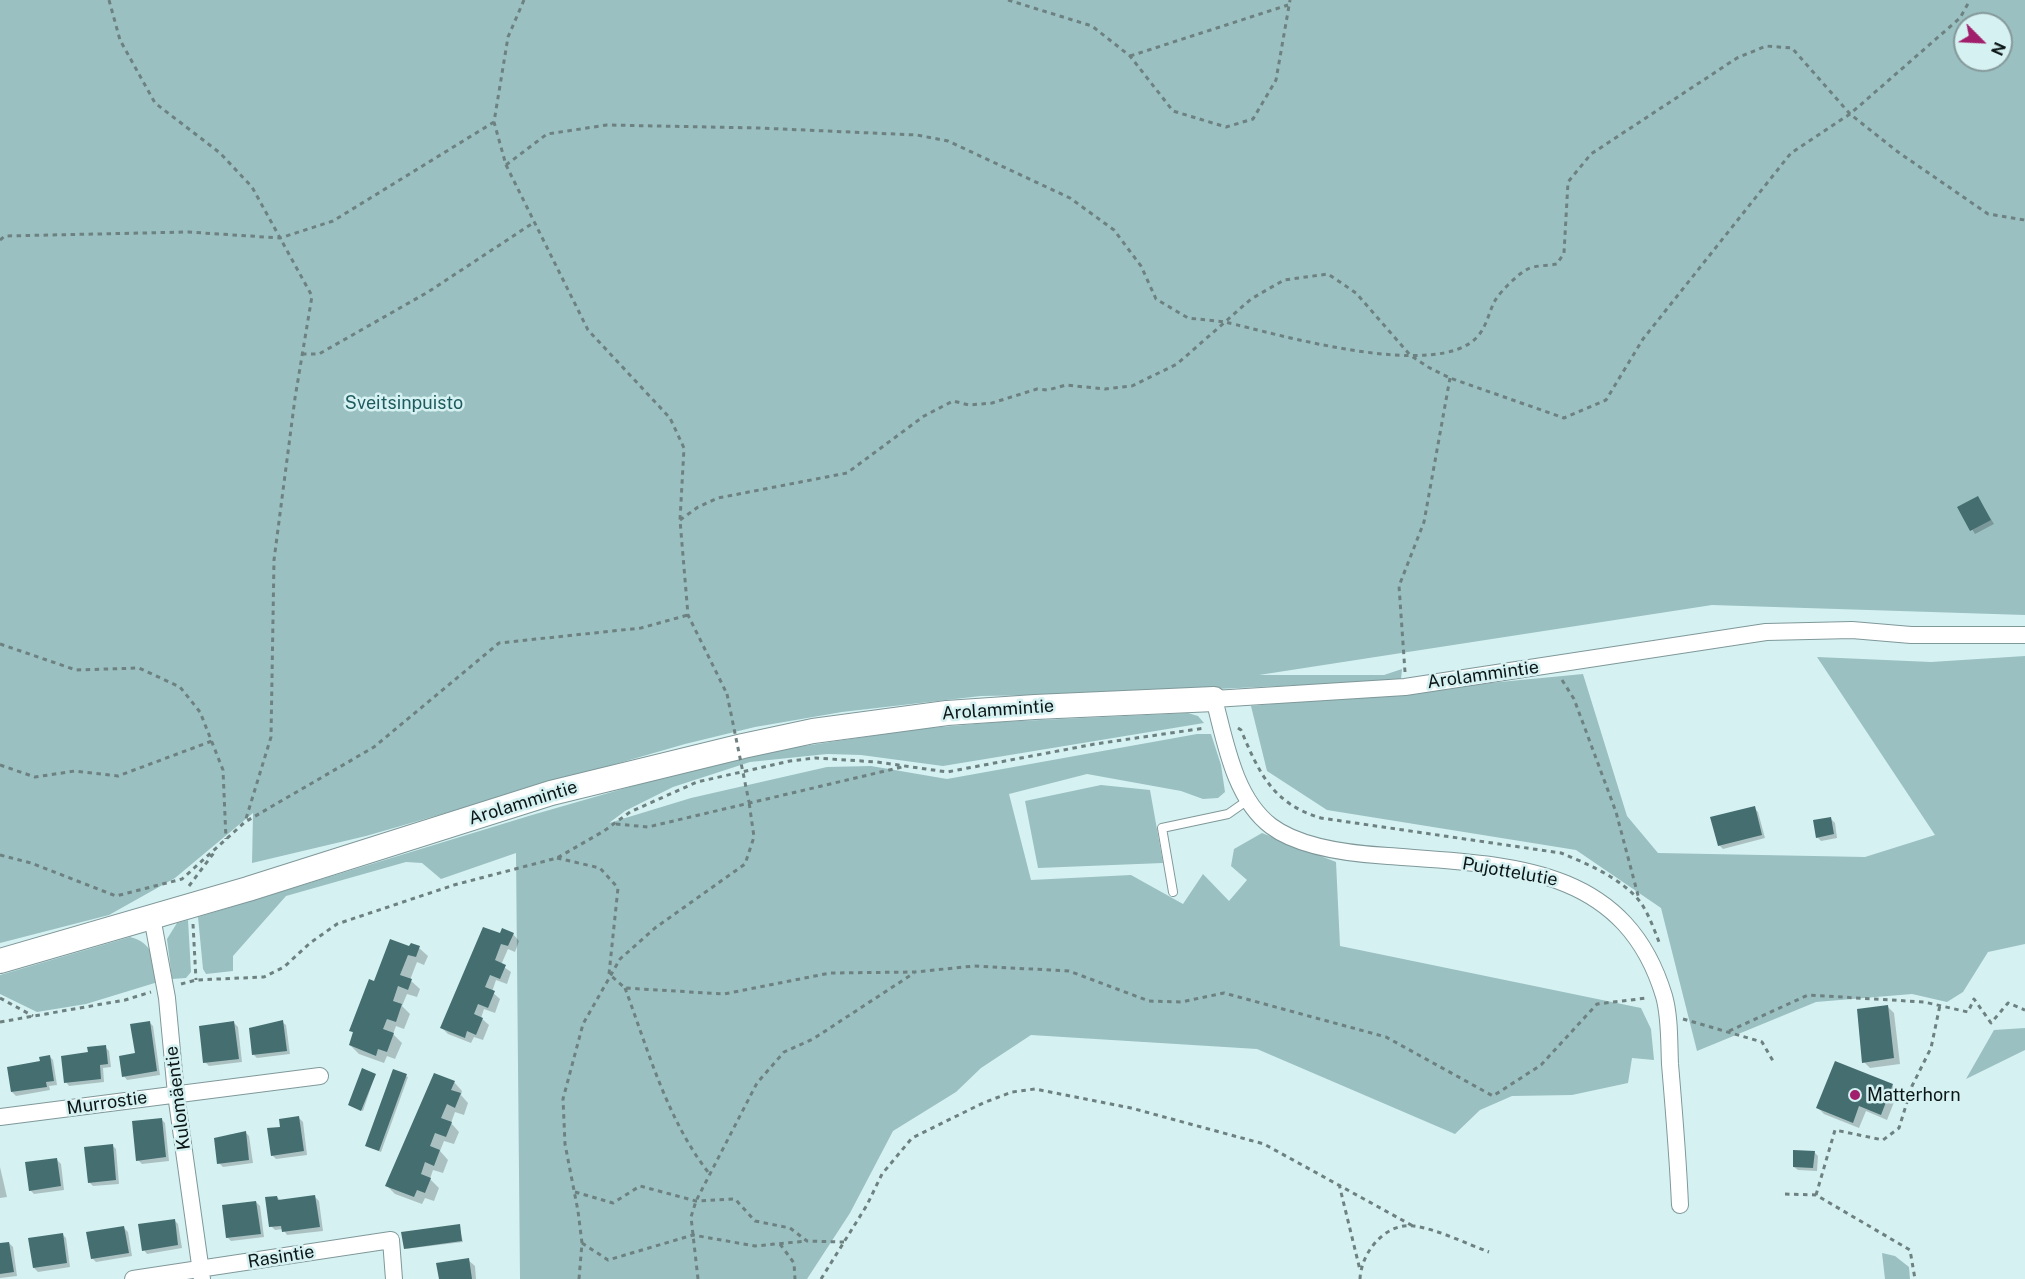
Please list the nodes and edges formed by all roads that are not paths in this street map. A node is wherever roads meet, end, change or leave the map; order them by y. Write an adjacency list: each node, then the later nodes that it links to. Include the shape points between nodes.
1 (2025, 635): 2 (street, Arolammintie, via 1766,632 1406,687)
2 (1214, 699): 3 (street, Pujottelutie, via 1235,771); 5 (street, Arolammintie, via 946,713 813,731 551,793)
3 (1248, 800): 4 (lane, via 1228,814 1162,828); 10 (street, Pujottelutie, via 1271,827 1308,843 1360,854 1454,861 1531,873 1568,883 1610,908 1646,953 1664,996)
4 (1173, 892)
5 (152, 917): 6 (street, Arolammintie); 8 (street, Kulomäentie, via 165,987)
6 (0, 961)
7 (320, 1076): 8 (street, Murrostie)
8 (176, 1094): 9 (street, Murrostie); 11 (street, Kulomäentie)
9 (0, 1117)
10 (1680, 1205)
11 (201, 1274): 12 (street, Rasintie); 13 (street, Rasintie, via 391,1240)
12 (133, 1279)
13 (394, 1279)

